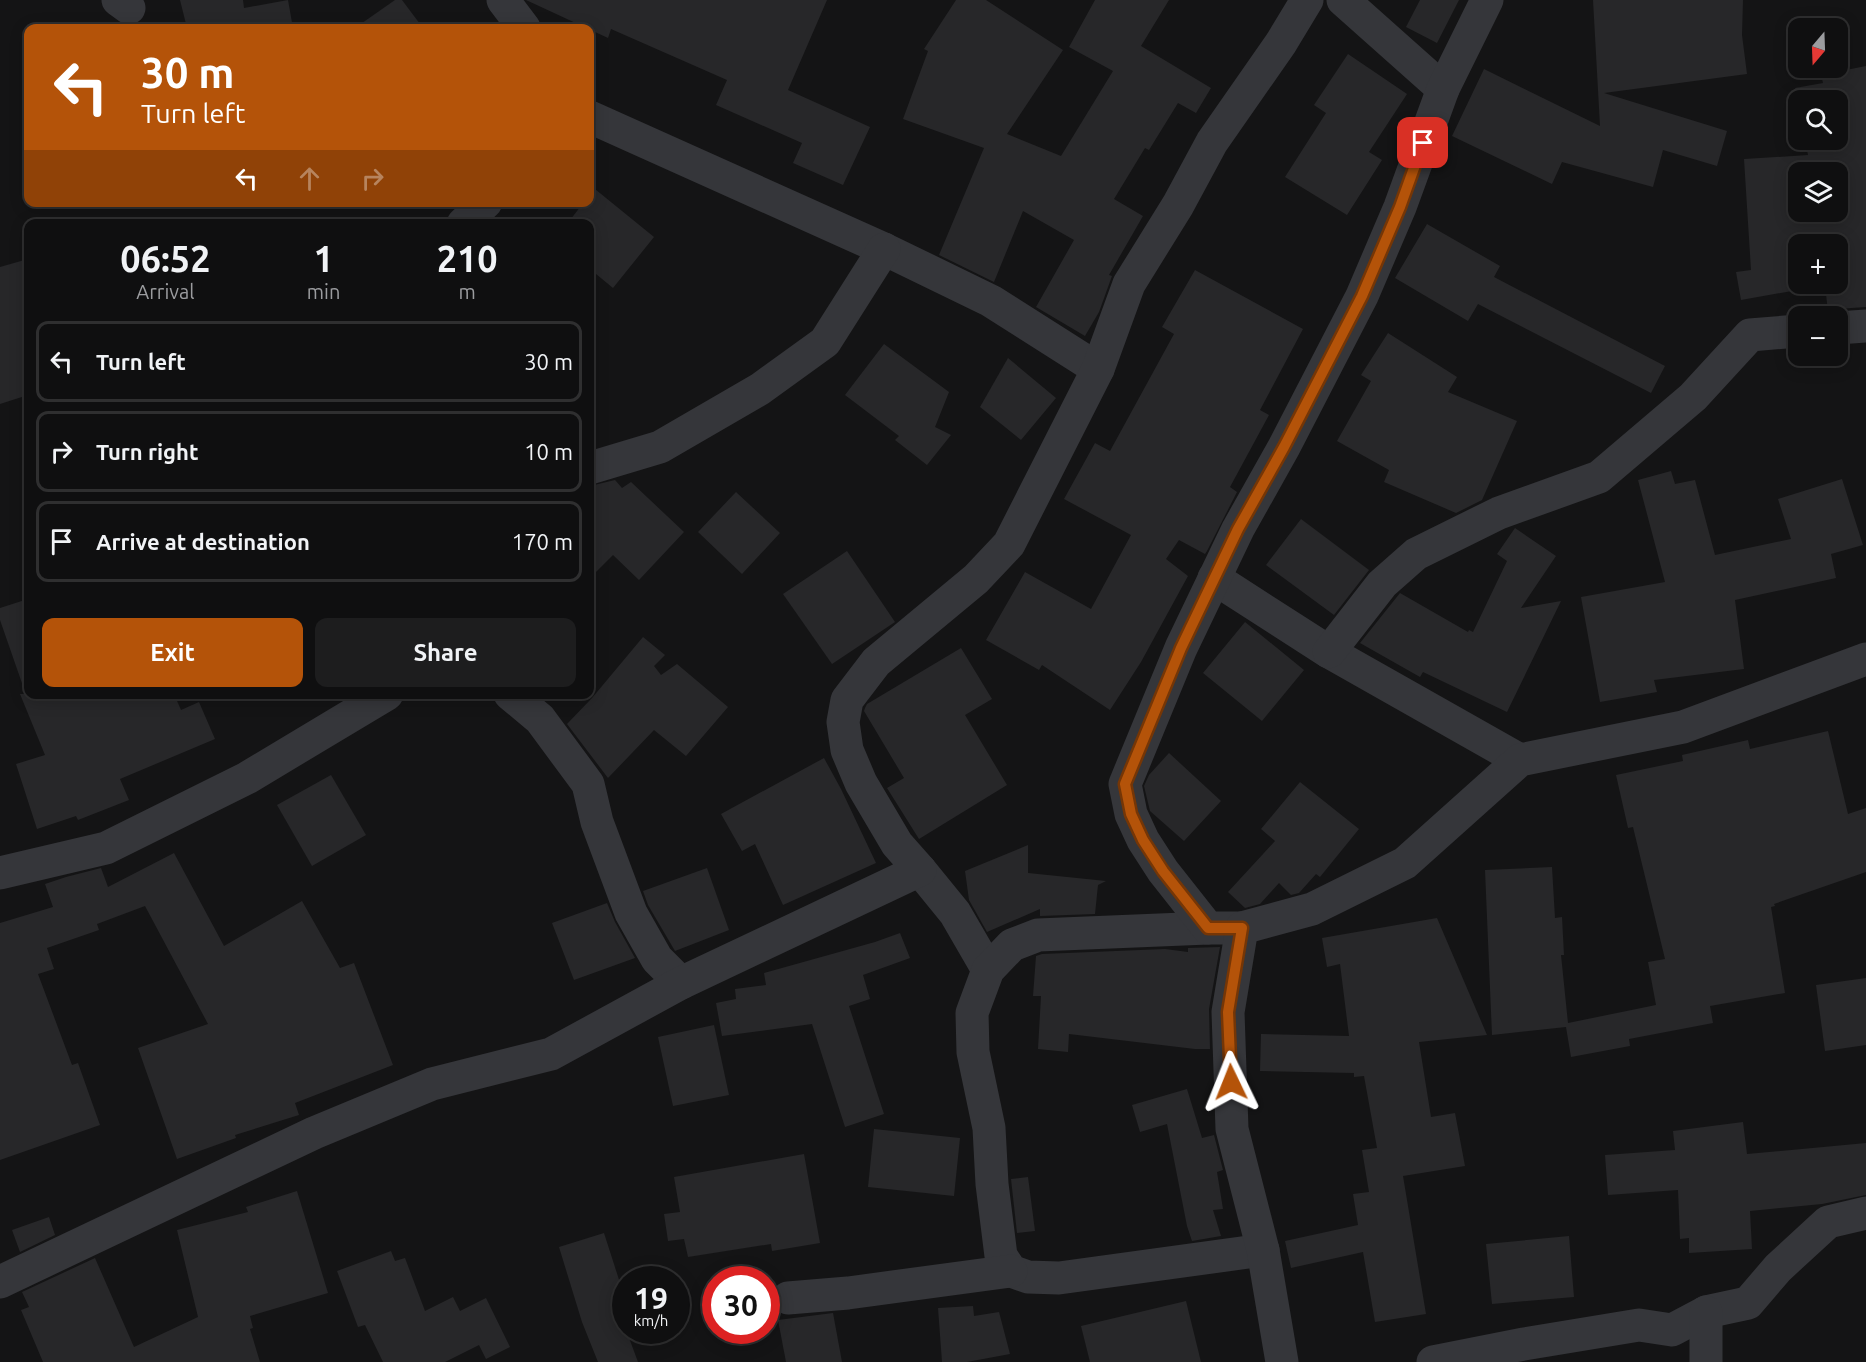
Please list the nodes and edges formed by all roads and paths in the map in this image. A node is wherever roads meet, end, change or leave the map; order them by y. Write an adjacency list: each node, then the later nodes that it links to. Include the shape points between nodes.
1 (503, 0): 5 (street)
2 (1307, 0): 14 (street, via 1212,142 1129,284)
3 (1343, 0): 6 (street)
4 (1487, 0): 6 (street)
5 (521, 24)
6 (1443, 89): 16 (street, via 1362,296)
7 (594, 119): 10 (street)
8 (481, 207): 9 (street)
9 (468, 219)
10 (884, 249): 14 (street, via 991,301); 15 (street, via 825,342 760,389 660,447)
11 (1866, 326): 12 (street)
12 (1848, 327)
13 (1788, 332): 17 (street, via 1750,335 1692,397 1599,477 1499,513 1416,554 1382,584)
14 (1098, 369): 22 (street, via 1009,544 976,579 876,662 848,700 843,722 847,750 861,783 897,844)
15 (594, 467)
16 (1214, 578): 17 (street); 24 (street, via 1125,784 1131,814 1143,840)
17 (1329, 652): 21 (street)
18 (1866, 658): 21 (street, via 1683,727)
19 (379, 699): 23 (street, via 247,778 106,848)
20 (516, 699): 27 (street, via 540,719 588,784 597,822 631,913 657,959)
21 (1520, 760): 25 (street, via 1405,864 1312,909)
22 (920, 870): 26 (street, via 955,913); 27 (street)
23 (0, 873)
24 (1208, 928): 25 (street); 26 (street, via 1038,935 1012,945)
25 (1242, 928): 29 (street, via 1228,1012 1232,1130)
26 (988, 970): 30 (street, via 972,1013 973,1052 990,1128 1001,1256)
27 (681, 983): 31 (street, via 551,1054 432,1084 314,1133)
28 (1866, 1213): 33 (street, via 1828,1222 1778,1268 1748,1303)
29 (1263, 1250): 30 (street, via 1059,1278 1028,1277); 34 (street)
30 (1011, 1271): 32 (street)
31 (0, 1282)
32 (788, 1298)
33 (1706, 1312): 35 (street, via 1672,1330 1640,1325); 36 (street)
34 (1282, 1362)
35 (1433, 1362)
36 (1706, 1362)

